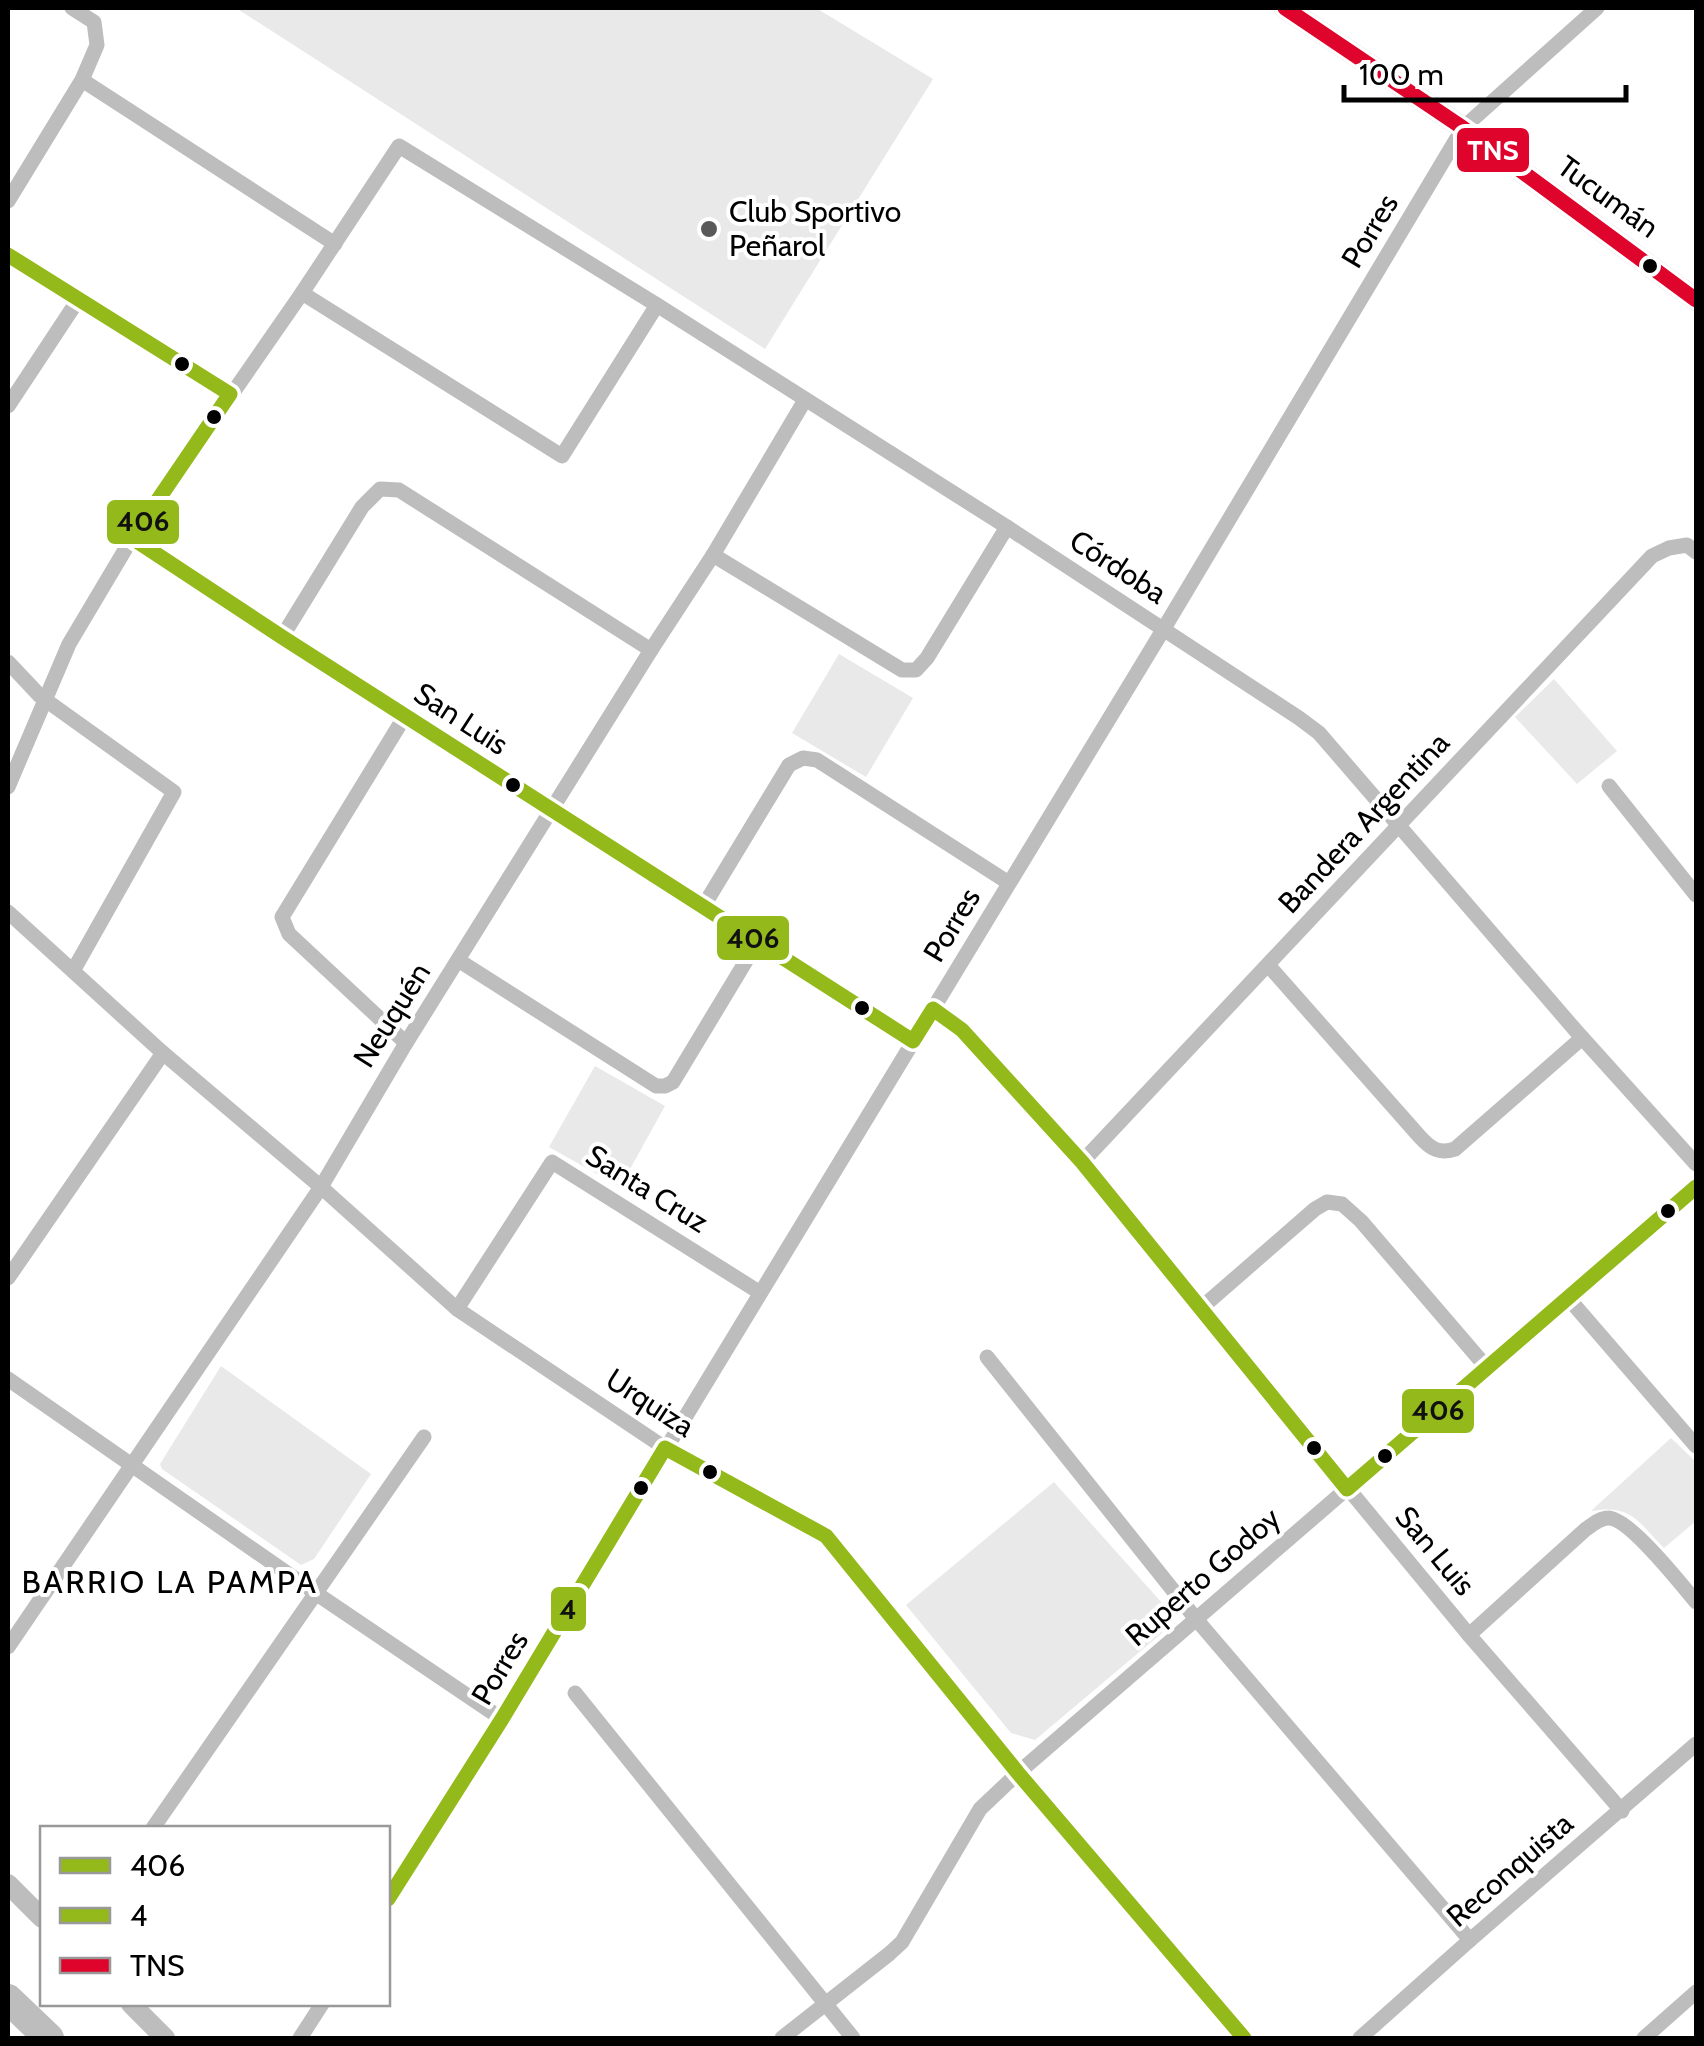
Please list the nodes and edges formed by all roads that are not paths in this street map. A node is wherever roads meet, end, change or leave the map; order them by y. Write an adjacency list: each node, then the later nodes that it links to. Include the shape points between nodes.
1 (72, 8): 4 (street, via 94,22 96,45)
2 (1285, 8): 5 (main road, Tucumán)
3 (1597, 8): 5 (street, Porres)
4 (82, 80): 6 (street); 7 (street)
5 (1463, 128): 11 (main road, Tucumán); 20 (street, Porres)
6 (8, 201)
7 (335, 244): 9 (street); 12 (street, Córdoba, via 399,146)
8 (8, 255): 10 (street)
9 (302, 293): 12 (street, via 562,456); 13 (street)
10 (78, 300): 13 (street); 15 (street)
11 (1696, 300)
12 (657, 305): 14 (street, Córdoba)
13 (230, 394): 17 (street)
14 (806, 400): 16 (street, Córdoba); 19 (street, Neuquén)
15 (8, 406)
16 (1008, 527): 19 (street, via 916,670 902,670); 20 (street, Córdoba)
17 (132, 538): 21 (street, San Luis); 24 (street, via 69,644)
18 (1696, 552): 29 (street, Bandera Argentina, via 1687,545 1652,556)
19 (713, 555): 22 (street, Neuquén)
20 (1163, 630): 29 (street, Córdoba, via 1319,733); 30 (street, Porres)
21 (282, 637): 22 (street, via 380,489 400,490); 25 (street, San Luis)
22 (650, 650): 28 (street, Neuquén)
23 (8, 662): 24 (street)
24 (46, 700): 27 (street); 37 (street, via 174,792)
25 (405, 716): 28 (street, San Luis); 41 (street, via 282,918 290,934)
26 (1609, 786): 31 (street)
27 (8, 788)
28 (552, 810): 32 (street, San Luis); 35 (street, Neuquén)
29 (1398, 826): 36 (street, Bandera Argentina); 39 (street, Córdoba)
30 (1009, 883): 32 (street, via 817,760 803,758 789,766); 38 (street, Porres)
31 (1696, 895)
32 (703, 906): 34 (street, San Luis)
33 (8, 912): 37 (street, Urquiza)
34 (758, 941): 35 (street, via 666,1086 656,1086); 40 (street, San Luis)
35 (458, 960): 41 (street, Neuquén)
36 (1268, 965): 39 (street, via 1429,1147 1442,1153 1455,1149); 43 (street, Bandera Argentina)
37 (73, 970): 42 (street, Urquiza)
38 (933, 1009): 40 (street, Porres); 43 (street, San Luis, via 962,1030)
39 (1582, 1038): 44 (street, Córdoba)
40 (913, 1041): 48 (street, Porres)
41 (406, 1042): 45 (street, Neuquén)
42 (164, 1053): 45 (street, Urquiza); 47 (street)
43 (1082, 1162): 51 (street, San Luis)
44 (1696, 1164)
45 (321, 1187): 50 (street, Urquiza); 58 (street, Neuquén)
46 (1696, 1187): 49 (street, Ruperto Godoy)
47 (8, 1278)
48 (759, 1292): 50 (street, Santa Cruz, via 552,1162); 57 (street, Porres)
49 (1568, 1299): 53 (street, Ruperto Godoy); 56 (street)
50 (458, 1309): 57 (street, Urquiza)
51 (1200, 1310): 53 (street, via 1316,1209 1342,1204); 59 (street, San Luis)
52 (987, 1357): 62 (street)
53 (1488, 1369): 59 (street, Ruperto Godoy)
54 (8, 1379): 58 (street)
55 (424, 1436): 60 (street)
56 (1696, 1446)
57 (665, 1448): 66 (street, Porres); 68 (street, Urquiza, via 826,1536)
58 (133, 1465): 60 (street); 64 (street, Neuquén)
59 (1347, 1489): 62 (street, Ruperto Godoy); 63 (street, San Luis)
60 (317, 1594): 66 (street); 70 (street)
61 (1696, 1602): 63 (street, via 1634,1532 1608,1518 1586,1529)
62 (1196, 1619): 68 (street, Ruperto Godoy); 74 (street)
63 (1469, 1635): 69 (street, San Luis)
64 (8, 1646)
65 (575, 1693): 77 (street)
66 (502, 1719): 72 (street, Porres)
67 (1696, 1744): 69 (street, Reconquista)
68 (1018, 1774): 77 (street, Ruperto Godoy, via 980,1809 902,1942); 85 (street, Urquiza)
69 (1622, 1810): 74 (street, Reconquista)
70 (154, 1826)
71 (8, 1884): 73 (street)
72 (390, 1897)
73 (40, 1916)
74 (1470, 1940): 86 (street, Reconquista)
75 (1696, 1992): 87 (street)
76 (8, 1999): 80 (highway)
77 (826, 2004): 83 (street, Ruperto Godoy); 84 (street)
78 (133, 2006): 81 (street)
79 (321, 2006): 82 (street)
80 (49, 2038)
81 (164, 2038)
82 (300, 2038)
83 (782, 2038)
84 (854, 2038)
85 (1244, 2038)
86 (1360, 2038)
87 (1644, 2038)

